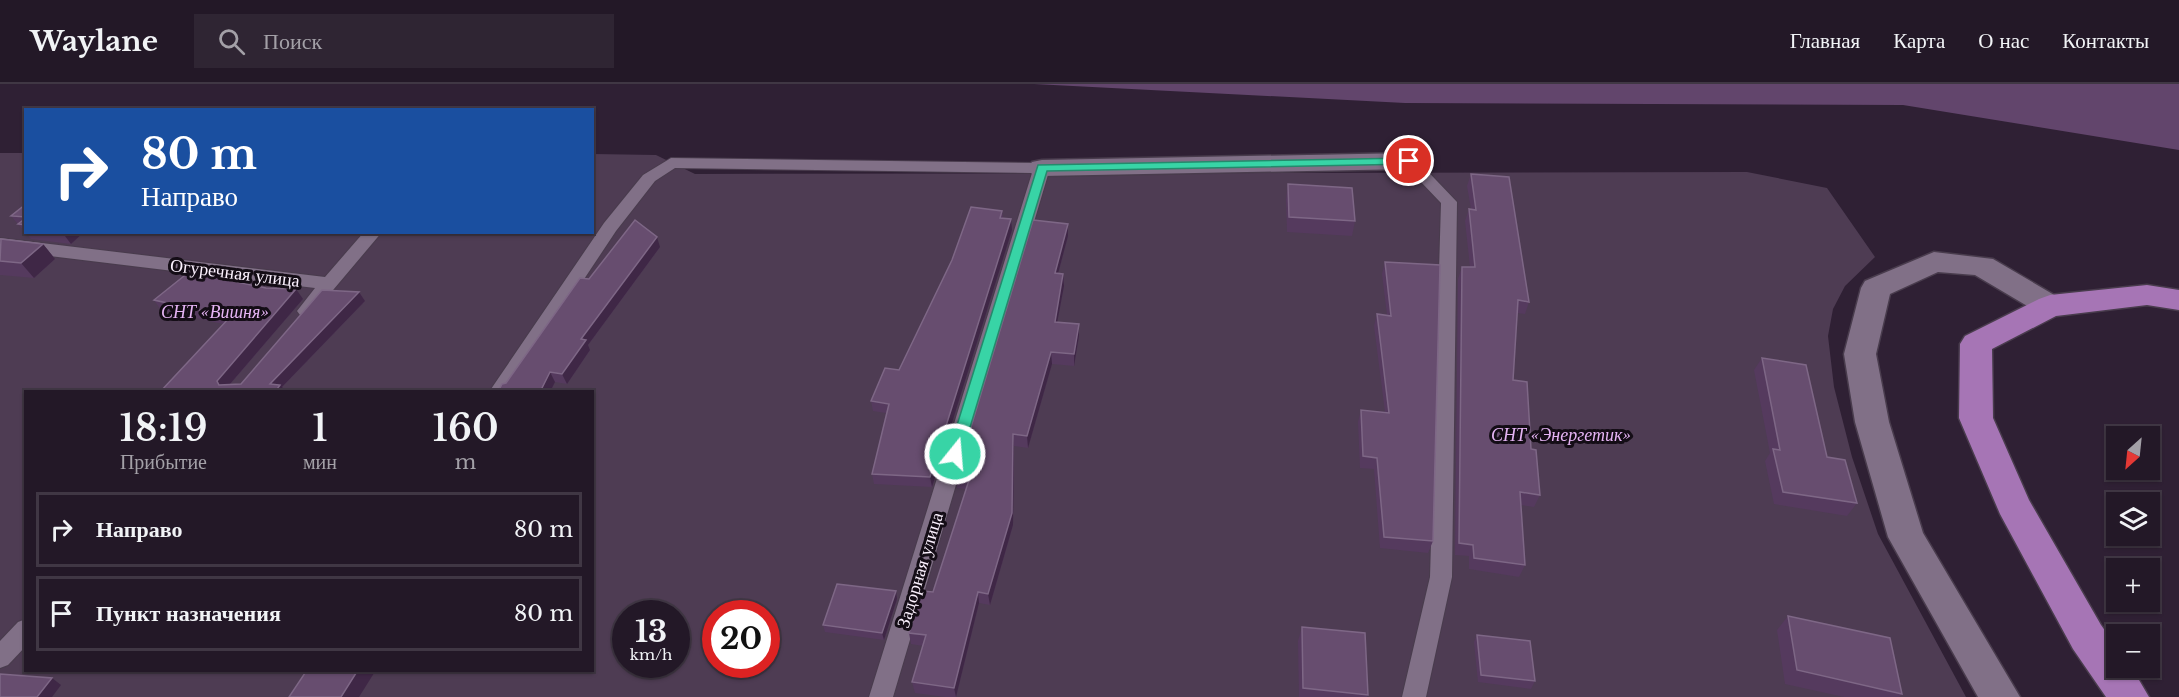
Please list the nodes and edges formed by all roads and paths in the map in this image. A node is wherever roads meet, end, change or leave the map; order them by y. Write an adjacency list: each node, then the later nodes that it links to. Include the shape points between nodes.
1 (1409, 161): 2 (street); 13 (lane, via 1449,202 1441,577)
2 (1042, 168): 9 (lane, via 671,163 649,178 610,227); 12 (lane, Задорная улица)
3 (372, 234): 5 (lane)
4 (0, 244): 5 (lane, Огуречная улица)
5 (329, 284): 8 (lane, Огуречная улица)
6 (2179, 300): 7 (main road, via 2148,295)
7 (2050, 306): 14 (street, via 1982,266 1934,262 1876,288 1860,354 1872,422 1906,537); 15 (main road, via 1976,344 1976,418 2013,504 2087,637)
8 (298, 320)
9 (499, 390)
10 (24, 631): 11 (lane)
11 (0, 658)
12 (881, 697)
13 (1414, 697)
14 (2000, 697)
15 (2129, 697)

